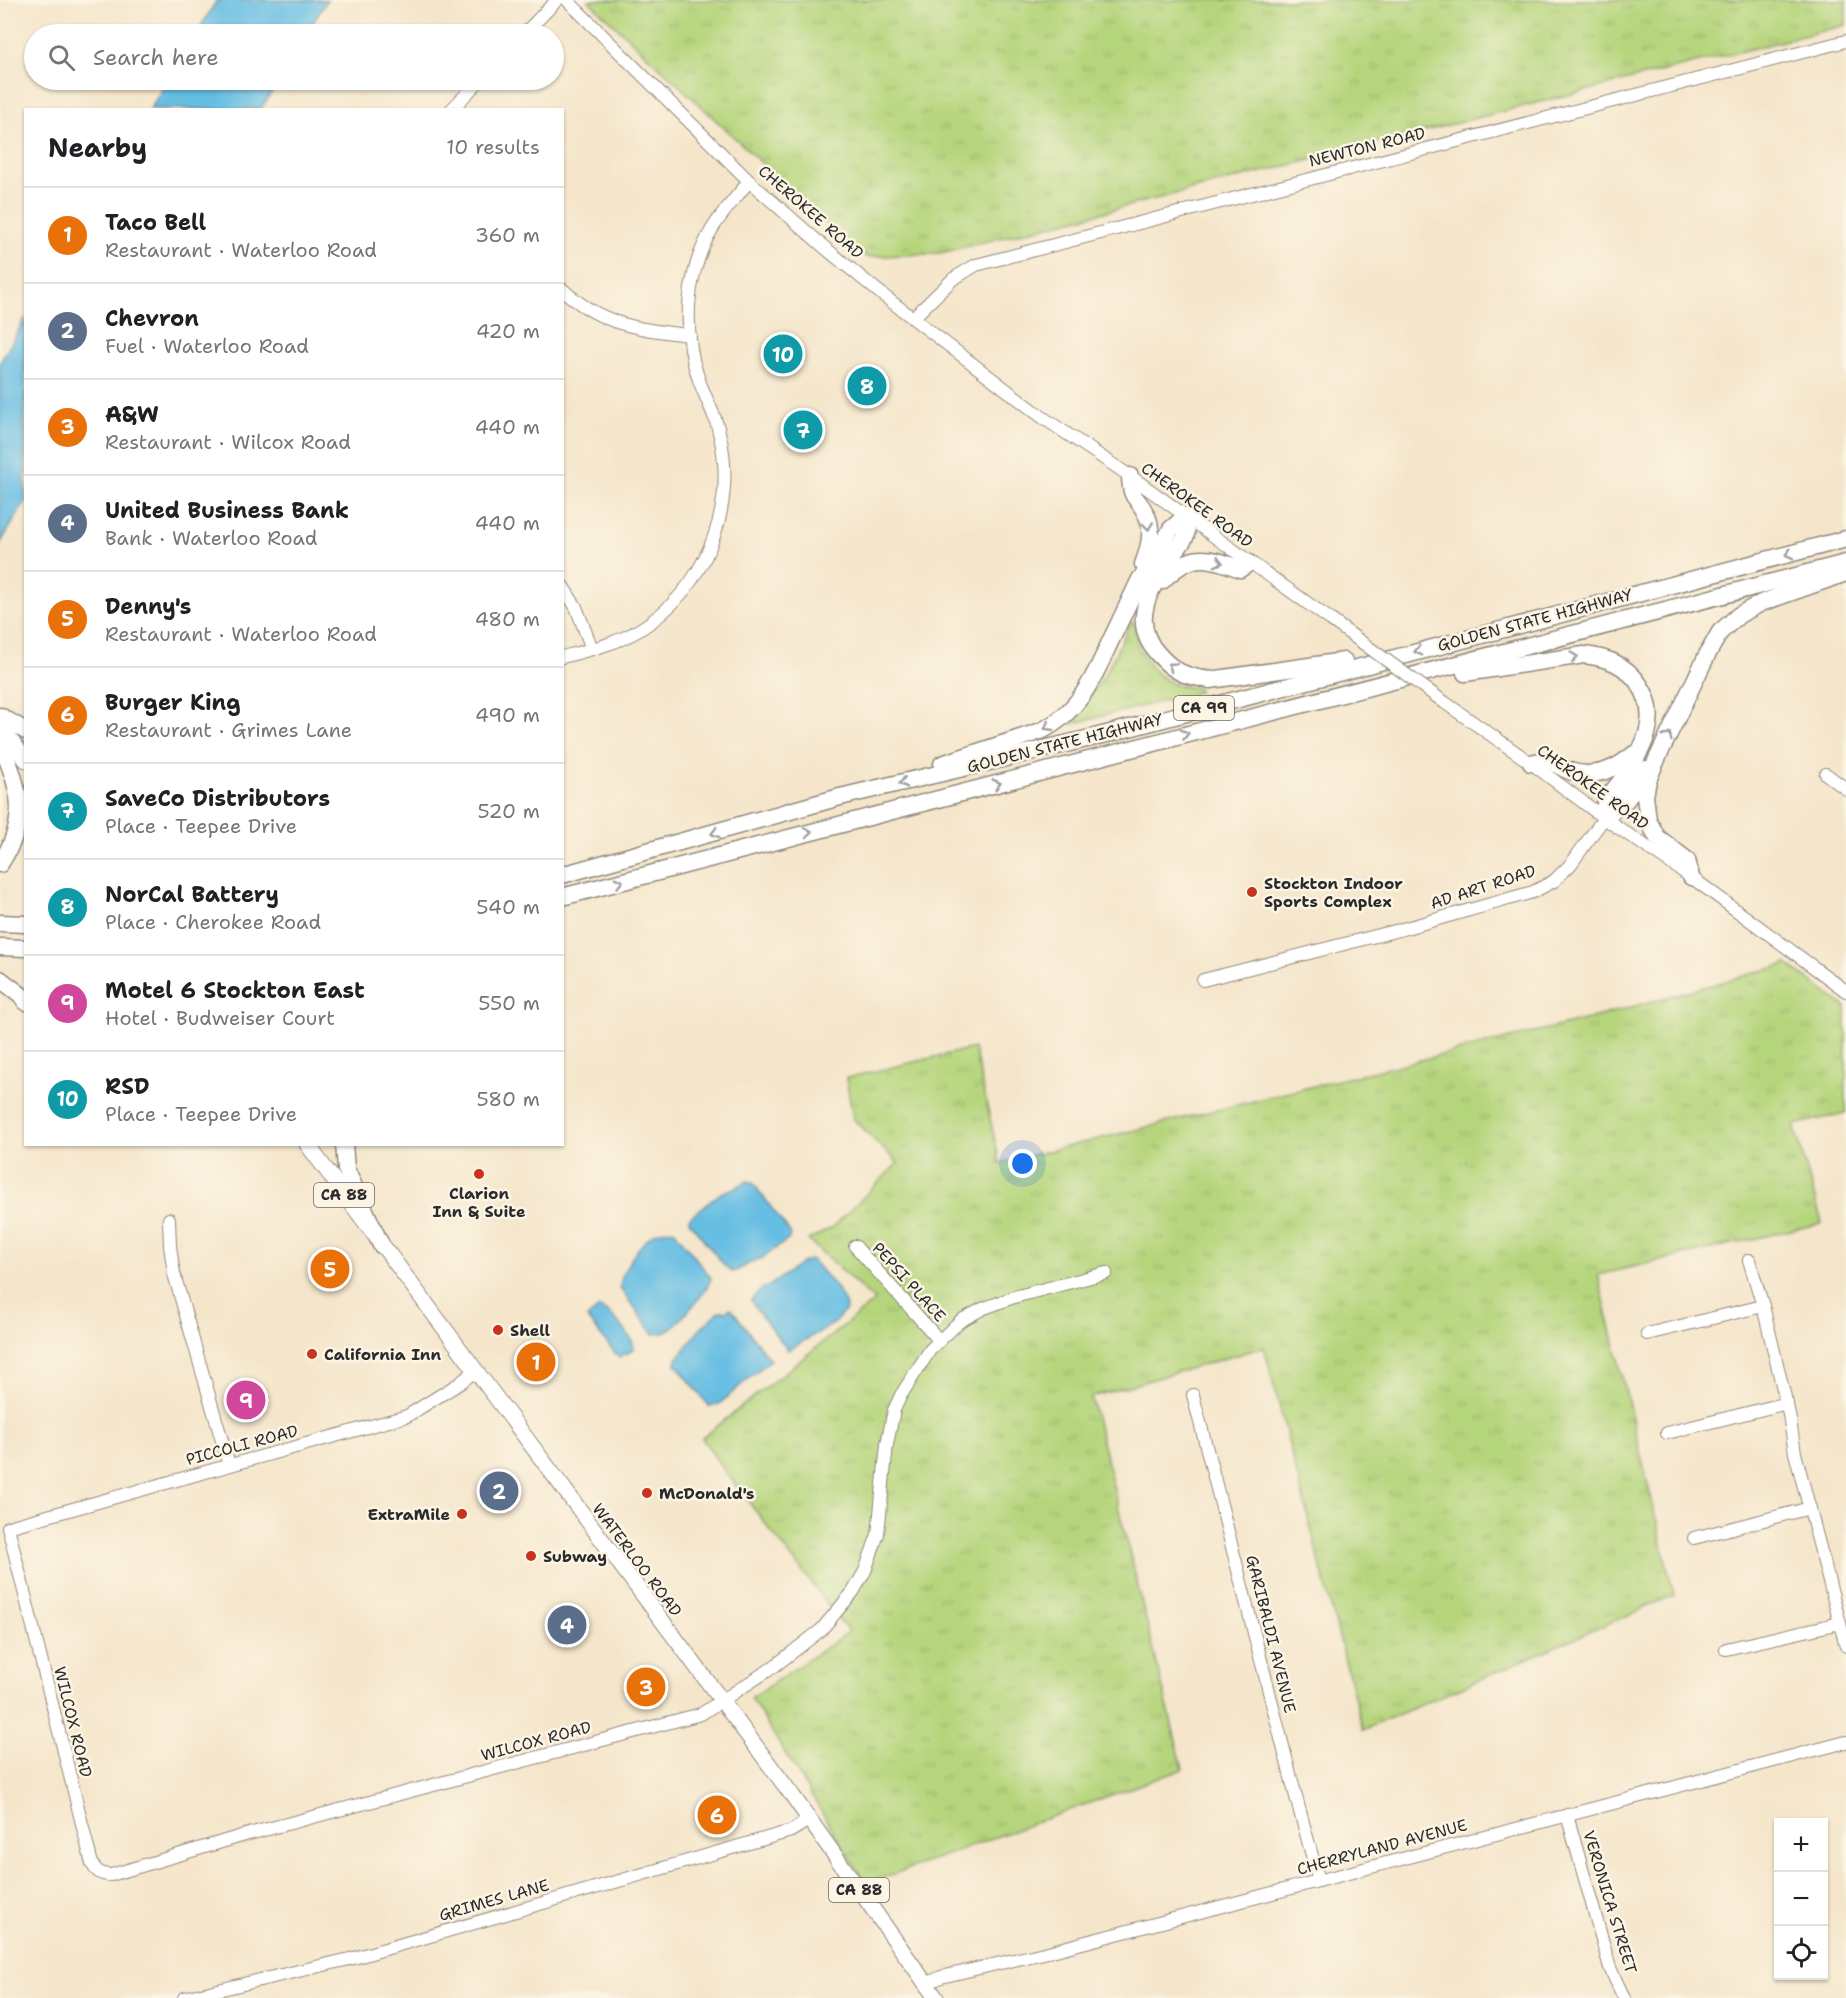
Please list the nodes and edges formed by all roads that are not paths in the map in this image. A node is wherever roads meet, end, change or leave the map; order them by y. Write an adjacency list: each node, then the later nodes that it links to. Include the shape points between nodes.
1 (557, 0): 3 (street)
2 (567, 0): 7 (street, CHEROKEE ROAD)
3 (534, 24)
4 (1846, 41): 9 (street, NEWTON ROAD, via 976,265 953,279)
5 (470, 90): 6 (street)
6 (453, 108)
7 (749, 180): 9 (street, CHEROKEE ROAD); 10 (street, via 711,232 697,262 689,307)
8 (564, 291): 10 (street, via 586,308 620,324)
9 (913, 318): 11 (street, CHEROKEE ROAD, via 1042,417)
10 (690, 335): 19 (street, via 695,369 719,432 724,462 716,535 704,561 675,601 640,629)
11 (1130, 476): 12 (street, CHEROKEE ROAD); 17 (highway, one-way to 17, via 1130,493 1147,514 1150,531 1149,550 1141,569)
12 (1186, 516): 14 (street, CHEROKEE ROAD); 17 (highway, via 1186,536)
13 (1846, 539): 21 (highway, GOLDEN STATE HIGHWAY / CA 99, one-way to 21)
14 (1249, 563): 17 (highway, one-way to 14, via 1161,582 1174,569 1198,559 1216,559 1240,569); 30 (street, CHEROKEE ROAD, bridge)
15 (1846, 563): 22 (highway, GOLDEN STATE HIGHWAY / CA 99)
16 (1846, 573): 29 (highway, one-way to 16, via 1720,632 1761,603)
17 (1147, 583): 21 (highway, one-way to 17, via 1351,660 1210,680 1194,678 1172,669 1152,647 1143,625); 32 (highway, one-way to 32, via 1090,686 1071,710 1041,731 943,763)
18 (564, 588): 19 (street)
19 (592, 649): 20 (street)
20 (564, 656)
21 (1384, 660): 32 (highway, GOLDEN STATE HIGHWAY / CA 99)
22 (1436, 671): 27 (highway, one-way to 27, via 1459,674 1584,655 1618,663 1632,674 1650,708 1651,722); 38 (highway, GOLDEN STATE HIGHWAY / CA 99, one-way to 22)
23 (0, 716): 25 (highway)
24 (0, 726): 28 (main road)
25 (24, 730)
26 (0, 743): 35 (highway, via 16,780 20,804 14,837)
27 (1642, 748): 30 (highway, via 1613,770 1596,774 1568,771 1550,761); 34 (highway, via 1605,802)
28 (24, 757)
29 (1657, 759): 34 (highway, via 1648,765 1628,799); 37 (highway, via 1645,796 1648,819 1657,837 1687,860)
30 (1531, 763): 34 (street, CHEROKEE ROAD)
31 (1826, 774): 33 (street)
32 (931, 776): 36 (highway, GOLDEN STATE HIGHWAY / CA 99, one-way to 36, via 840,797)
33 (1846, 789)
34 (1604, 818): 37 (street, CHEROKEE ROAD); 44 (street, AD ART ROAD, via 1571,864 1554,881 1533,892)
35 (0, 864)
36 (564, 875)
37 (1691, 877): 45 (street, CHEROKEE ROAD)
38 (566, 897)
39 (0, 923): 40 (highway)
40 (24, 924)
41 (0, 947): 42 (highway)
42 (24, 948)
43 (0, 979): 46 (highway)
44 (1203, 980)
45 (1844, 986)
46 (24, 999)
47 (308, 1146): 50 (main road, WATERLOO ROAD / CA 88)
48 (344, 1146): 50 (highway, via 346,1169)
49 (169, 1219): 61 (street, via 174,1274)
50 (381, 1245): 57 (main road, WATERLOO ROAD / CA 88)
51 (855, 1246): 56 (street, PEPSI PLACE)
52 (1749, 1260): 54 (street)
53 (1106, 1273): 56 (street, WILCOX ROAD, via 982,1309 960,1321)
54 (1763, 1306): 55 (street); 59 (street)
55 (1647, 1334)
56 (939, 1340): 68 (street, WILCOX ROAD, via 920,1364 894,1410 878,1534 853,1592 821,1630)
57 (475, 1371): 61 (street, PICCOLI ROAD, via 407,1416); 68 (main road, WATERLOO ROAD / CA 88)
58 (1193, 1395): 72 (street, GARIBALDI AVENUE)
59 (1787, 1403): 60 (street); 62 (street)
60 (1667, 1434)
61 (230, 1465): 63 (street, PICCOLI ROAD)
62 (1810, 1508): 64 (street); 65 (street)
63 (8, 1527): 68 (street, WILCOX ROAD, via 92,1864 104,1875 700,1714)
64 (1694, 1538)
65 (1840, 1623): 66 (street); 67 (street)
66 (1846, 1646)
67 (1726, 1649)
68 (720, 1701): 71 (main road, WATERLOO ROAD / CA 88)
69 (1846, 1742): 70 (street, CHERRYLAND AVENUE)
70 (1567, 1815): 72 (street, CHERRYLAND AVENUE); 76 (street, VERONICA STREET, via 1610,1968)
71 (809, 1820): 73 (main road, WATERLOO ROAD / CA 88); 74 (street, GRIMES LANE, via 791,1831 354,1958)
72 (1319, 1881): 73 (street, CHERRYLAND AVENUE)
73 (926, 1984): 75 (main road, WATERLOO ROAD / CA 88)
74 (184, 1998)
75 (936, 1998)
76 (1624, 1998)

